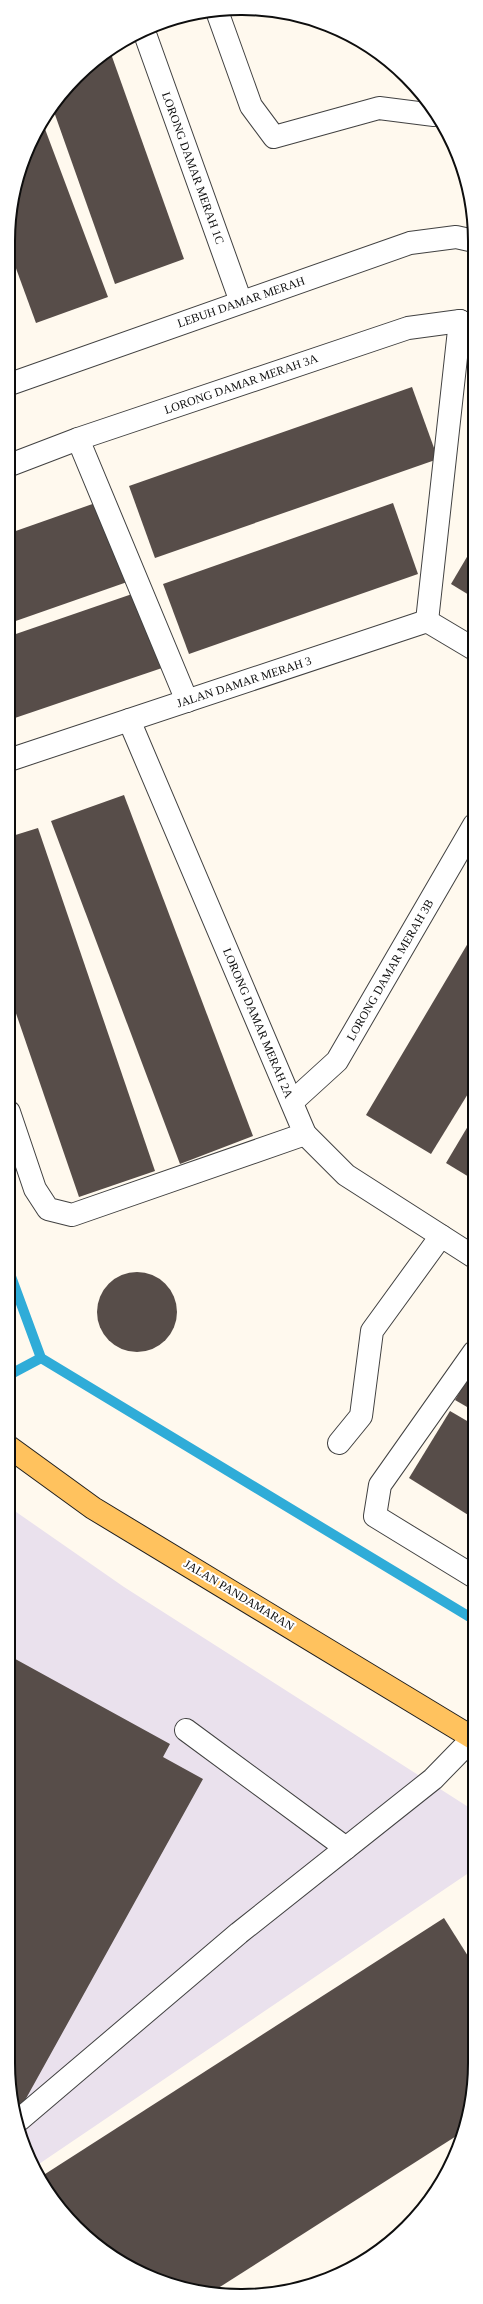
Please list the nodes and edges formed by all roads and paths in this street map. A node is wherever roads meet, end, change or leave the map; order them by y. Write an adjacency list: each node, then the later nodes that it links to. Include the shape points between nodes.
1 (219, 16): 3 (street, via 251,106 274,137 378,108)
2 (146, 36): 5 (street, LORONG DAMAR MERAH 1C)
3 (429, 114)
4 (468, 240): 5 (street, LEBUH DAMAR MERAH, via 456,237 410,243)
5 (241, 302): 7 (street, LEBUH DAMAR MERAH)
6 (467, 324): 8 (street, LORONG DAMAR MERAH 3A, via 408,328); 10 (street)
7 (15, 378)
8 (78, 439): 9 (street, LORONG DAMAR MERAH 3A); 12 (street)
9 (15, 463)
10 (427, 621): 11 (street); 12 (street, JALAN DAMAR MERAH 3)
11 (468, 646)
12 (187, 701): 13 (street, JALAN DAMAR MERAH 3)
13 (130, 720): 14 (street, JALAN DAMAR MERAH 3); 16 (street, LORONG DAMAR MERAH 2A)
14 (15, 758)
15 (468, 835): 16 (street, LORONG DAMAR MERAH 3B, via 338,1061)
16 (292, 1102): 18 (street, LORONG DAMAR MERAH 2A)
17 (15, 1130): 18 (street, via 35,1189 48,1208 72,1215)
18 (305, 1134): 19 (street, LORONG DAMAR MERAH 2A, via 346,1175)
19 (441, 1236): 20 (street, LORONG DAMAR MERAH 2A); 22 (street, via 372,1331 361,1416)
20 (468, 1253)
21 (468, 1360): 24 (street, via 380,1485 375,1516)
22 (339, 1443)
23 (15, 1451): 26 (main road, JALAN PANDAMARAN, via 93,1508)
24 (468, 1573)
25 (186, 1730): 28 (street)
26 (468, 1735)
27 (468, 1743): 28 (street, via 433,1779)
28 (346, 1848): 29 (street, via 239,1933)
29 (22, 2117)

